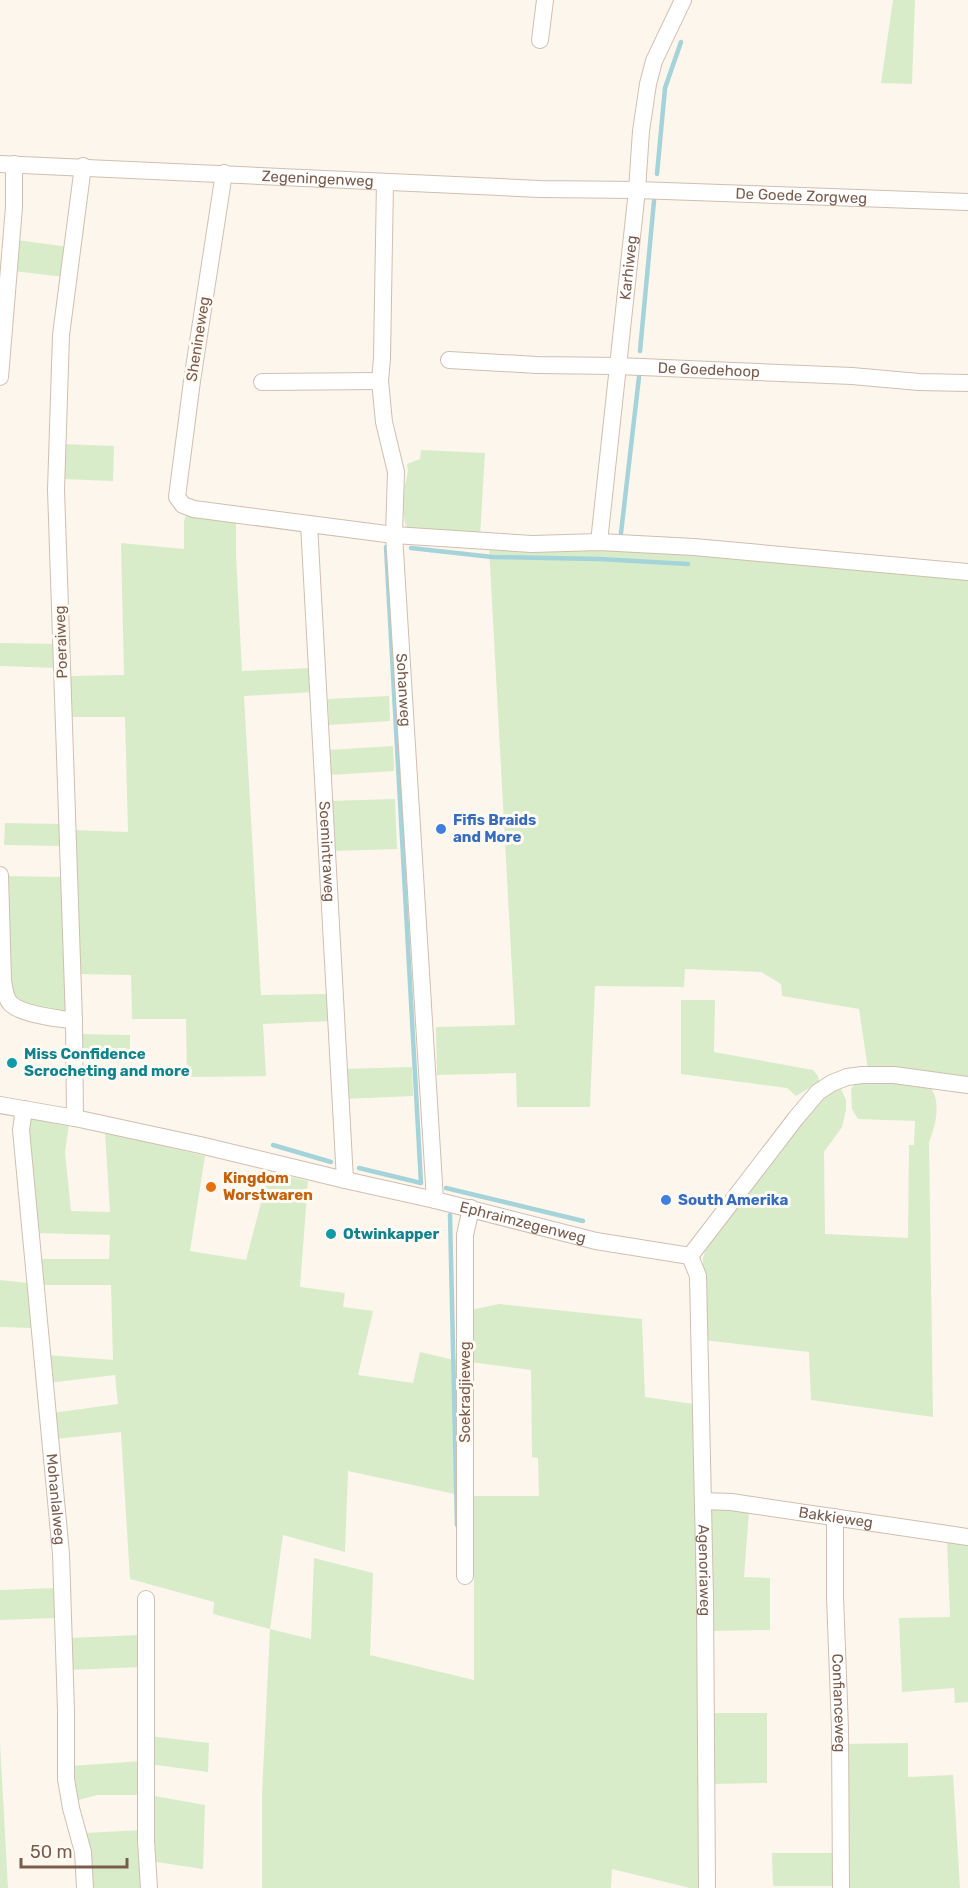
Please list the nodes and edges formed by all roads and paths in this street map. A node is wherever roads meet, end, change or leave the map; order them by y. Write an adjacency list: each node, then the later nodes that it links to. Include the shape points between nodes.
1 (545, 0): 3 (street)
2 (682, 0): 8 (street, Karhiweg, via 654,61 648,84)
3 (540, 40)
4 (7, 164): 5 (street, Zegeningenweg); 12 (street, via 14,207)
5 (83, 166): 6 (street, Zegeningenweg); 21 (street, Poeraiweg, via 61,334 56,490)
6 (224, 173): 7 (street, Zegeningenweg); 16 (street, Shenineweg, via 177,496 183,505 194,509)
7 (385, 182): 8 (street, Zegeningenweg); 13 (street, Sohanweg)
8 (637, 190): 9 (street, De Goede Zorgweg); 11 (street, Karhiweg)
9 (968, 202)
10 (449, 360): 11 (street, De Goedehoop)
11 (618, 366): 15 (street, De Goedehoop); 18 (street, Karhiweg)
12 (0, 377)
13 (380, 381): 14 (street); 17 (street, Sohanweg, via 384,422 396,472)
14 (262, 382)
15 (968, 383)
16 (309, 524): 17 (street); 26 (street, Soemintraweg)
17 (394, 535): 18 (street, via 532,544); 27 (street, Sohanweg)
18 (599, 542): 19 (street)
19 (968, 572)
20 (0, 875): 21 (street, via 3,980 9,1003 25,1011)
21 (74, 1021): 25 (street, Poeraiweg)
22 (968, 1085): 29 (street, via 894,1075 855,1076 832,1083 818,1092 796,1118)
23 (0, 1105): 24 (street, Ephraimzegenweg)
24 (24, 1109): 25 (street, Ephraimzegenweg); 35 (street, Mohanlalweg, via 21,1130 61,1554 66,1779 83,1852)
25 (75, 1118): 26 (street, Ephraimzegenweg)
26 (345, 1180): 27 (street, Ephraimzegenweg)
27 (435, 1200): 28 (street, Ephraimzegenweg)
28 (471, 1209): 29 (street, Ephraimzegenweg, via 596,1241); 33 (street, Soekradjieweg, via 465,1235)
29 (690, 1256): 30 (street, Agenoriaweg, via 698,1276)
30 (703, 1501): 31 (street, Bakkieweg); 37 (street, Agenoriaweg)
31 (835, 1517): 32 (street, Bakkieweg); 38 (street, Confianceweg)
32 (968, 1537)
33 (465, 1576)
34 (146, 1599): 36 (street)
35 (85, 1888)
36 (149, 1888)
37 (707, 1888)
38 (841, 1888)

